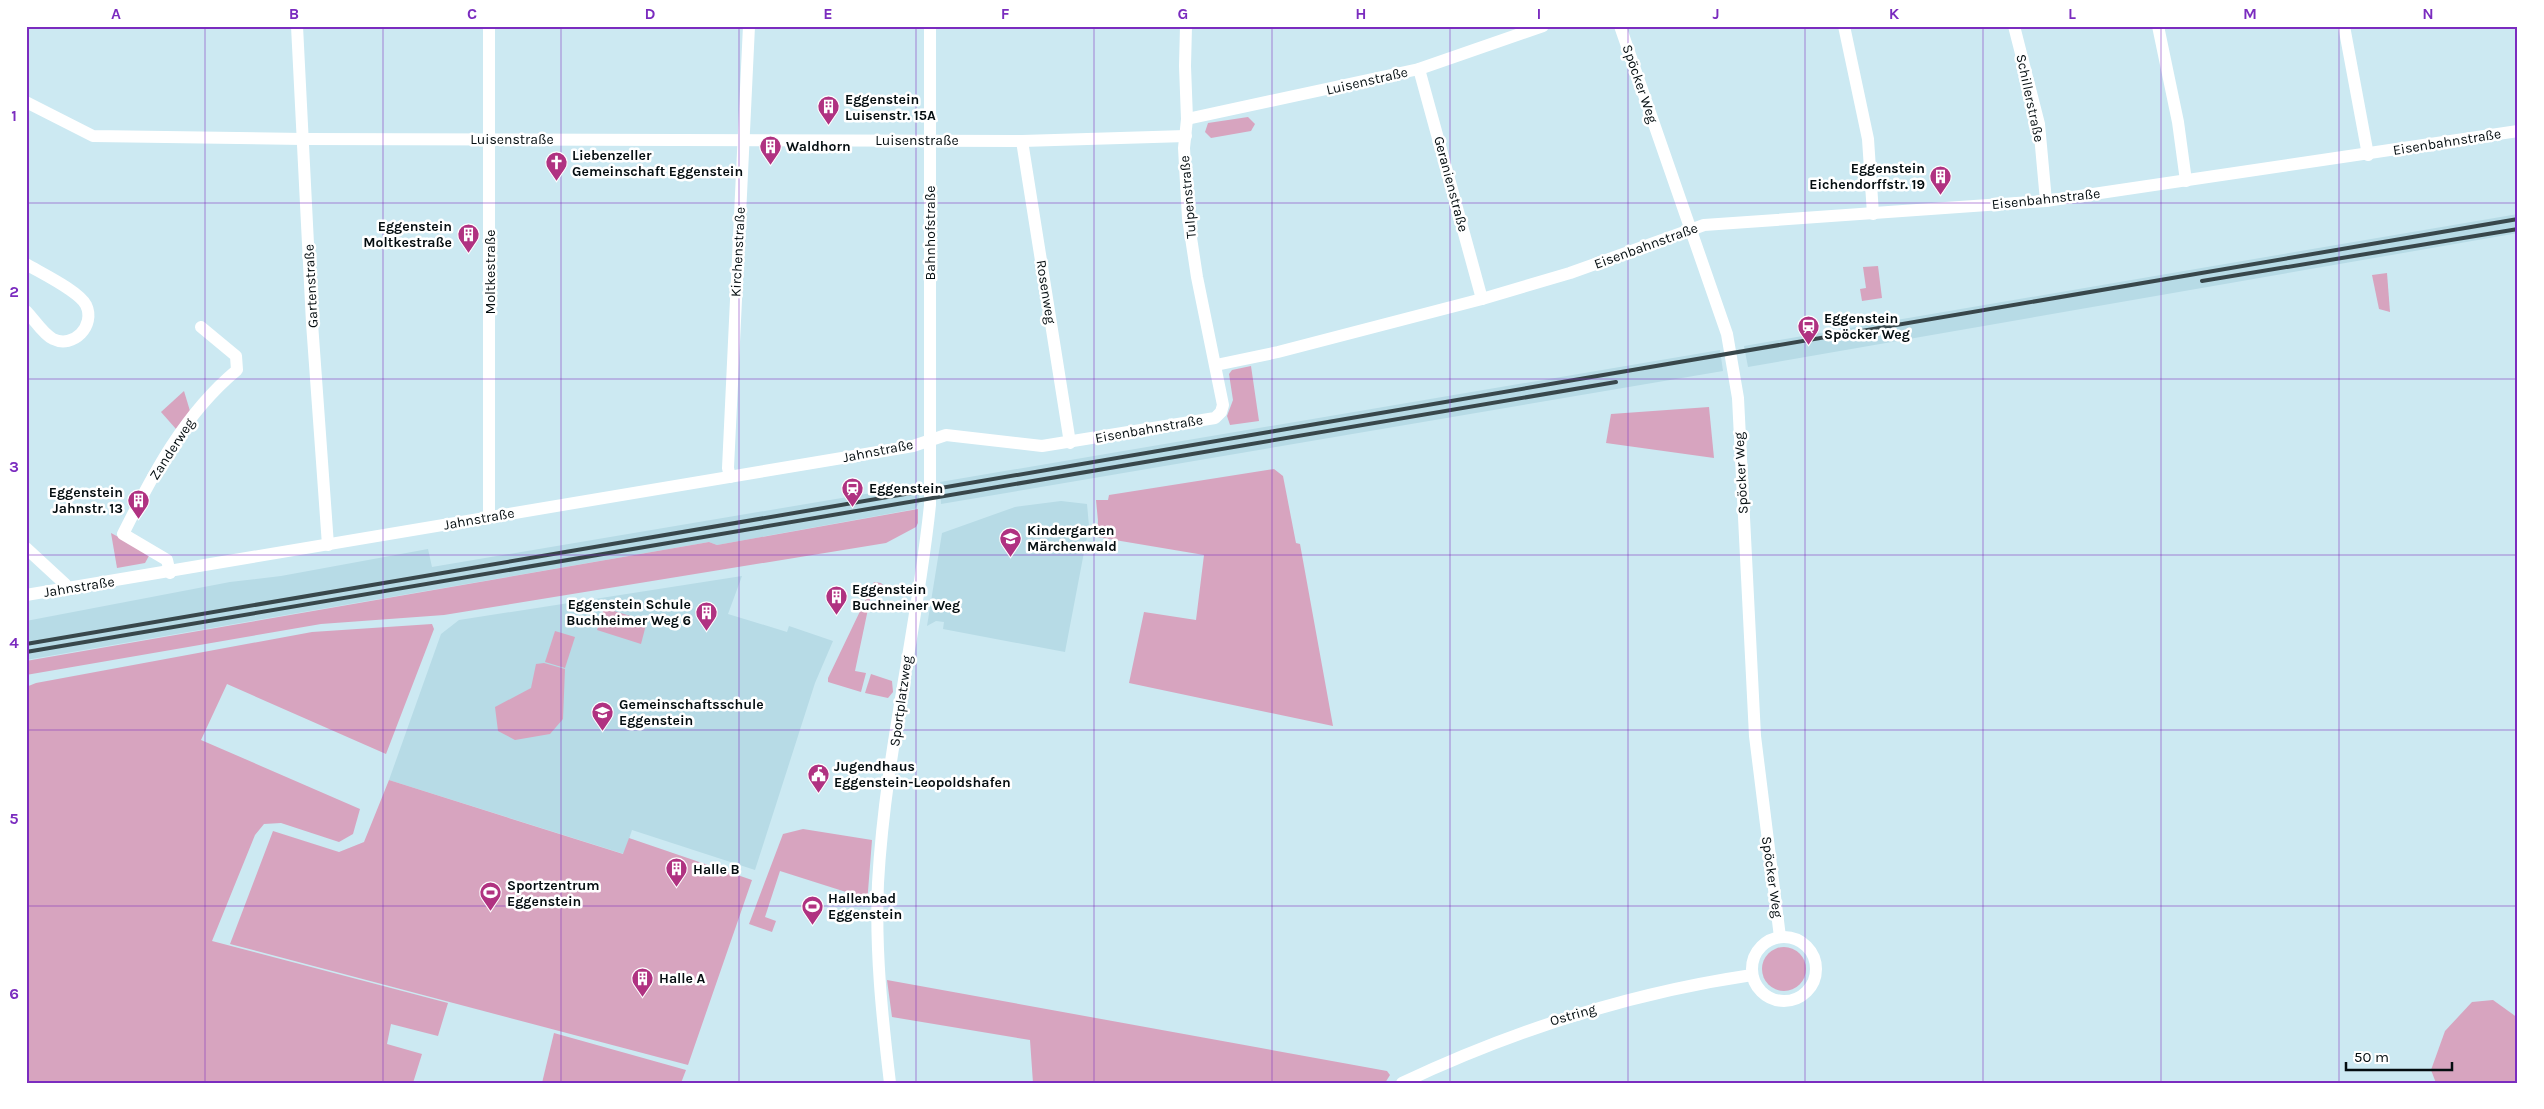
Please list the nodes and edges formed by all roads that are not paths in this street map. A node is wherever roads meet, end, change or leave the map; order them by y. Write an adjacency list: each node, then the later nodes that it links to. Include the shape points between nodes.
1 (298, 26): 17 (street, Gartenstraße)
2 (489, 26): 18 (street, Moltkestraße)
3 (749, 26): 19 (street, Kirchenstraße)
4 (930, 26): 20 (street, Bahnhofstraße)
5 (1186, 26): 14 (street, Tulpenstraße)
6 (1543, 26): 12 (street, Luisenstraße)
7 (1620, 26): 26 (street, Spöcker Weg)
8 (1844, 26): 25 (street, via 1868,139)
9 (2014, 26): 24 (street, Schillerstraße, via 2039,124)
10 (2158, 26): 23 (street, via 2178,122)
11 (2344, 26): 22 (street)
12 (1419, 69): 14 (street, Luisenstraße); 28 (street, Geranienstraße)
13 (28, 106): 17 (street, Luisenstraße, via 92,136)
14 (1187, 119): 16 (street, Tulpenstraße)
15 (2518, 131): 22 (street, Eisenbahnstraße)
16 (1186, 136): 21 (street, Luisenstraße); 31 (street, Tulpenstraße, via 1188,218)
17 (303, 139): 18 (street, Luisenstraße); 36 (street, Gartenstraße)
18 (490, 139): 19 (street, Luisenstraße); 35 (street, Moltkestraße)
19 (743, 139): 20 (street, Luisenstraße); 34 (street, Kirchenstraße)
20 (930, 140): 21 (street, Luisenstraße); 32 (street, Bahnhofstraße)
21 (1022, 141): 33 (street, Rosenweg)
22 (2368, 155): 23 (street, Eisenbahnstraße)
23 (2186, 181): 24 (street, Eisenbahnstraße)
24 (2046, 200): 25 (street, Eisenbahnstraße)
25 (1873, 214): 26 (street, Eisenbahnstraße, via 1704,225)
26 (1692, 229): 28 (street, Eisenbahnstraße, via 1570,273); 41 (street, Spöcker Weg, via 1727,334 1738,398 1755,736)
27 (26, 264): 29 (street, via 78,296 86,306 89,320 84,331 74,340 63,342 52,338)
28 (1482, 299): 31 (street, Eisenbahnstraße)
29 (26, 311)
30 (201, 327): 38 (street, Zanderweg, via 236,356 236,370 213,390 169,448 123,534 168,560)
31 (1216, 365): 33 (street, Eisenbahnstraße, via 1223,405 1215,418)
32 (930, 439): 33 (street, Eisenbahnstraße, via 946,435 1042,446); 34 (street, Jahnstraße, via 913,446); 43 (street, Sportplatzweg, via 928,528 903,676 878,885 880,997)
33 (1070, 443)
34 (730, 477): 35 (street, Jahnstraße)
35 (489, 517): 36 (street, Jahnstraße)
36 (328, 544): 38 (street, Jahnstraße)
37 (26, 548): 39 (street)
38 (170, 573): 39 (street, Jahnstraße)
39 (67, 589): 40 (street, Jahnstraße)
40 (26, 595)
41 (1780, 937): 42 (street, via 1762,946 1756,954); 42 (street, via 1799,941 1813,955 1816,974 1807,992 1790,1001 1779,1001 1761,992)
42 (1752, 975): 44 (street, Ostring, via 1617,1002 1546,1023 1465,1053)
43 (890, 1083)
44 (1402, 1083)

